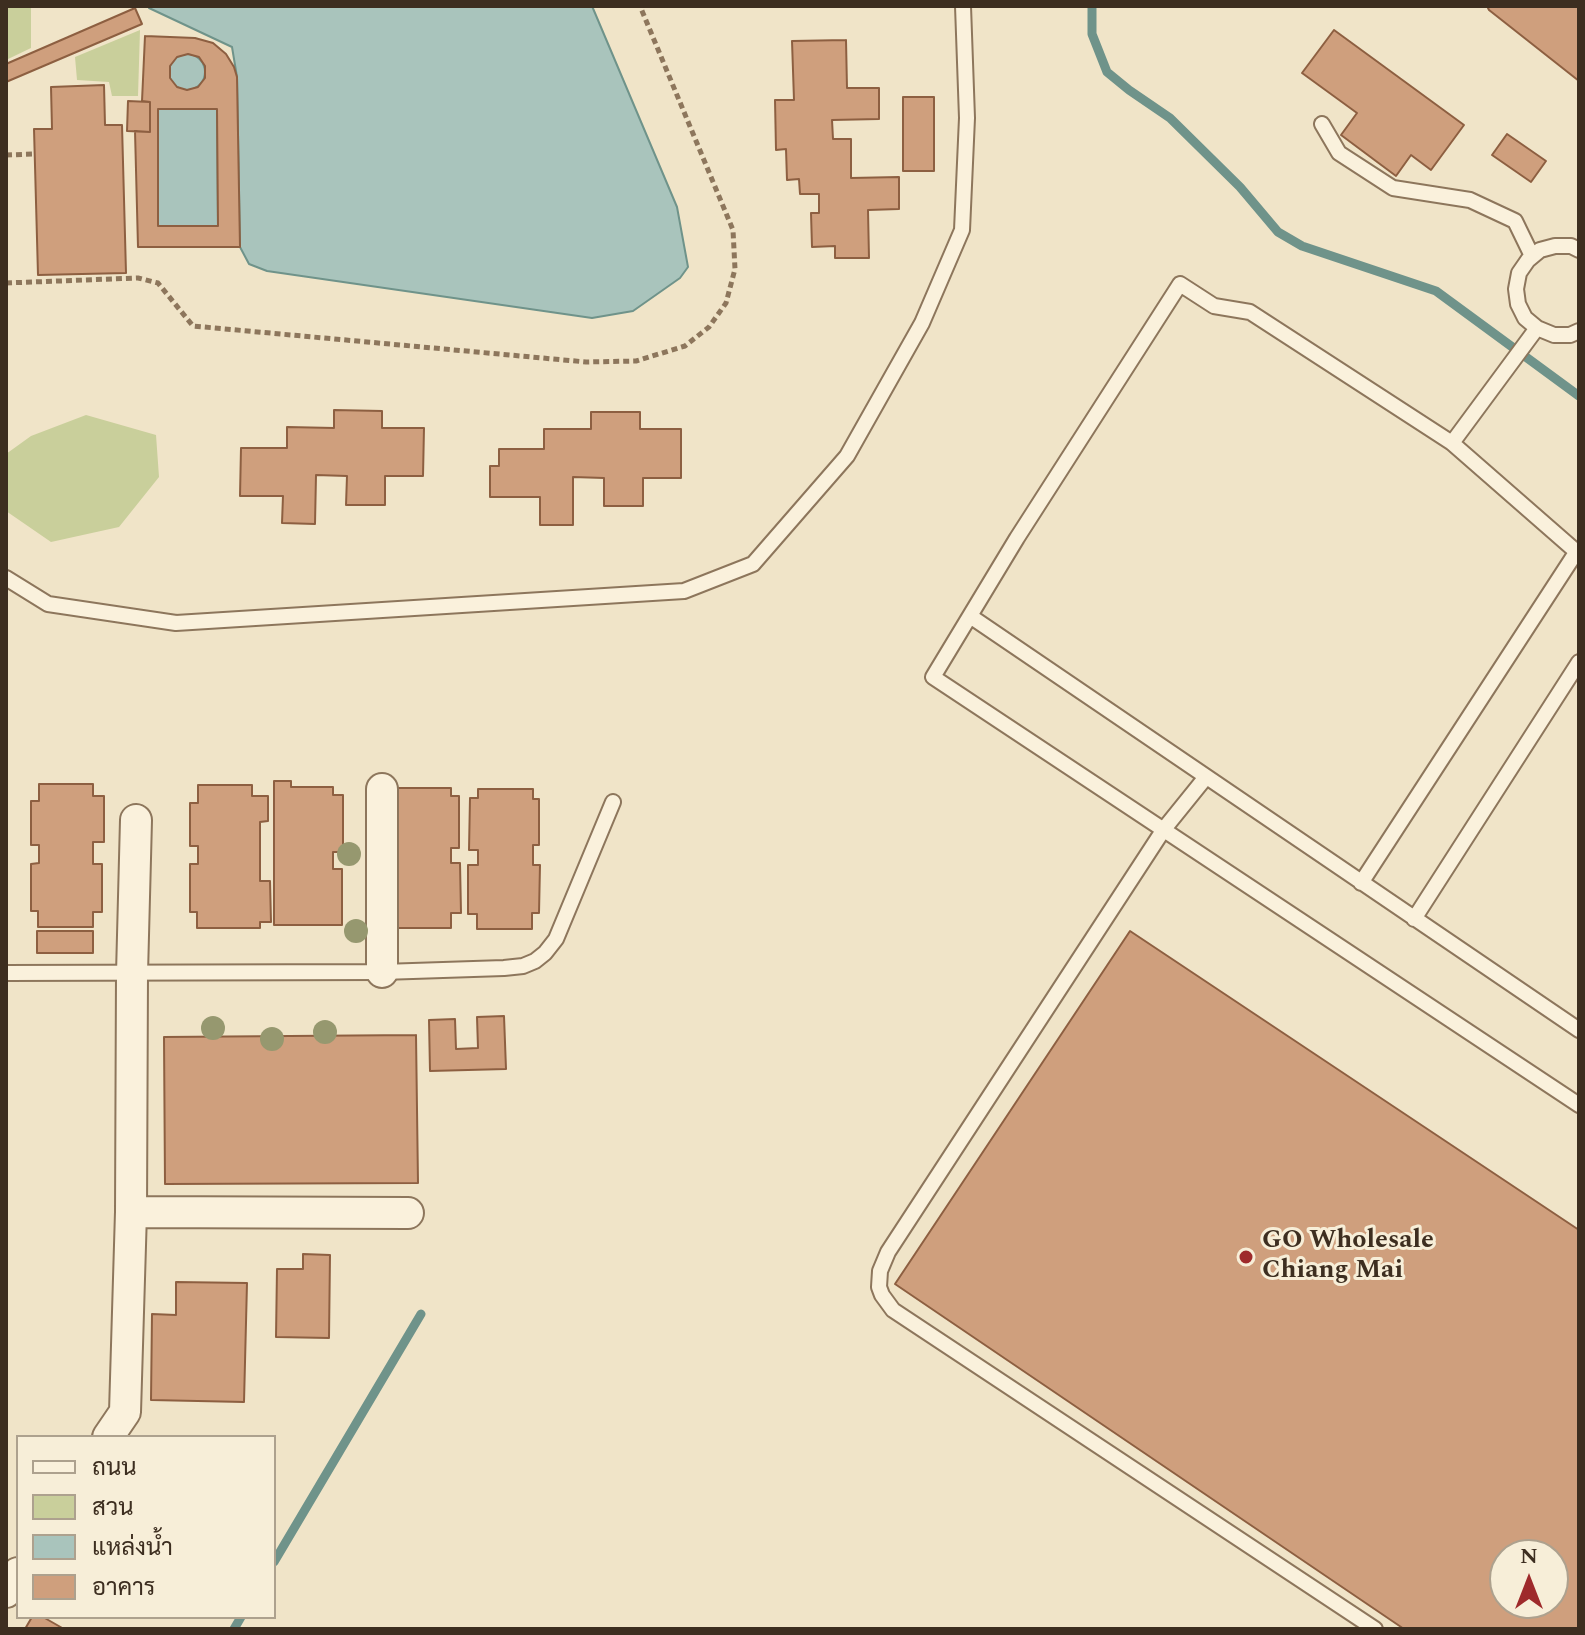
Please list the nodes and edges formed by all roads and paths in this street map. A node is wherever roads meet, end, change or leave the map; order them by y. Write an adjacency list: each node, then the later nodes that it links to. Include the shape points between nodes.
1 (640, 6): 8 (path, via 733,230 735,269 726,303 709,327 685,346 636,361 586,362 224,329 193,326 158,283 138,278)
2 (963, 6): 13 (lane, via 967,118 962,230 922,323 847,456 753,564 684,591 176,623 48,604)
3 (1322, 124): 7 (lane, via 1339,153 1393,188 1470,200 1515,221)
4 (34, 154): 5 (path)
5 (6, 155)
6 (1579, 250): 7 (lane, via 1555,246)
7 (1532, 256): 9 (lane, via 1519,273 1516,289 1525,318)
8 (6, 283)
9 (1537, 328): 10 (lane, via 1554,335); 11 (lane)
10 (1579, 331)
11 (1452, 443): 12 (lane); 14 (lane, via 1250,312 1214,306 1180,284)
12 (1578, 553): 21 (lane)
13 (6, 578)
14 (970, 616): 16 (lane); 20 (lane, via 933,677)
15 (1579, 662): 22 (lane)
16 (1206, 777): 20 (lane); 21 (lane)
17 (382, 789): 23 (street)
18 (613, 802): 23 (lane, via 556,939 535,961 504,968)
19 (136, 820): 25 (street)
20 (1164, 829): 27 (lane); 31 (lane, via 888,1252 879,1287 893,1310)
21 (1361, 883): 22 (lane)
22 (1414, 919): 26 (lane)
23 (382, 972): 25 (lane)
24 (6, 973): 25 (lane)
25 (132, 974): 28 (street)
26 (1579, 1030)
27 (1579, 1105)
28 (131, 1212): 29 (street); 30 (street, via 125,1412)
29 (408, 1213)
30 (109, 1435)
31 (1375, 1629)

